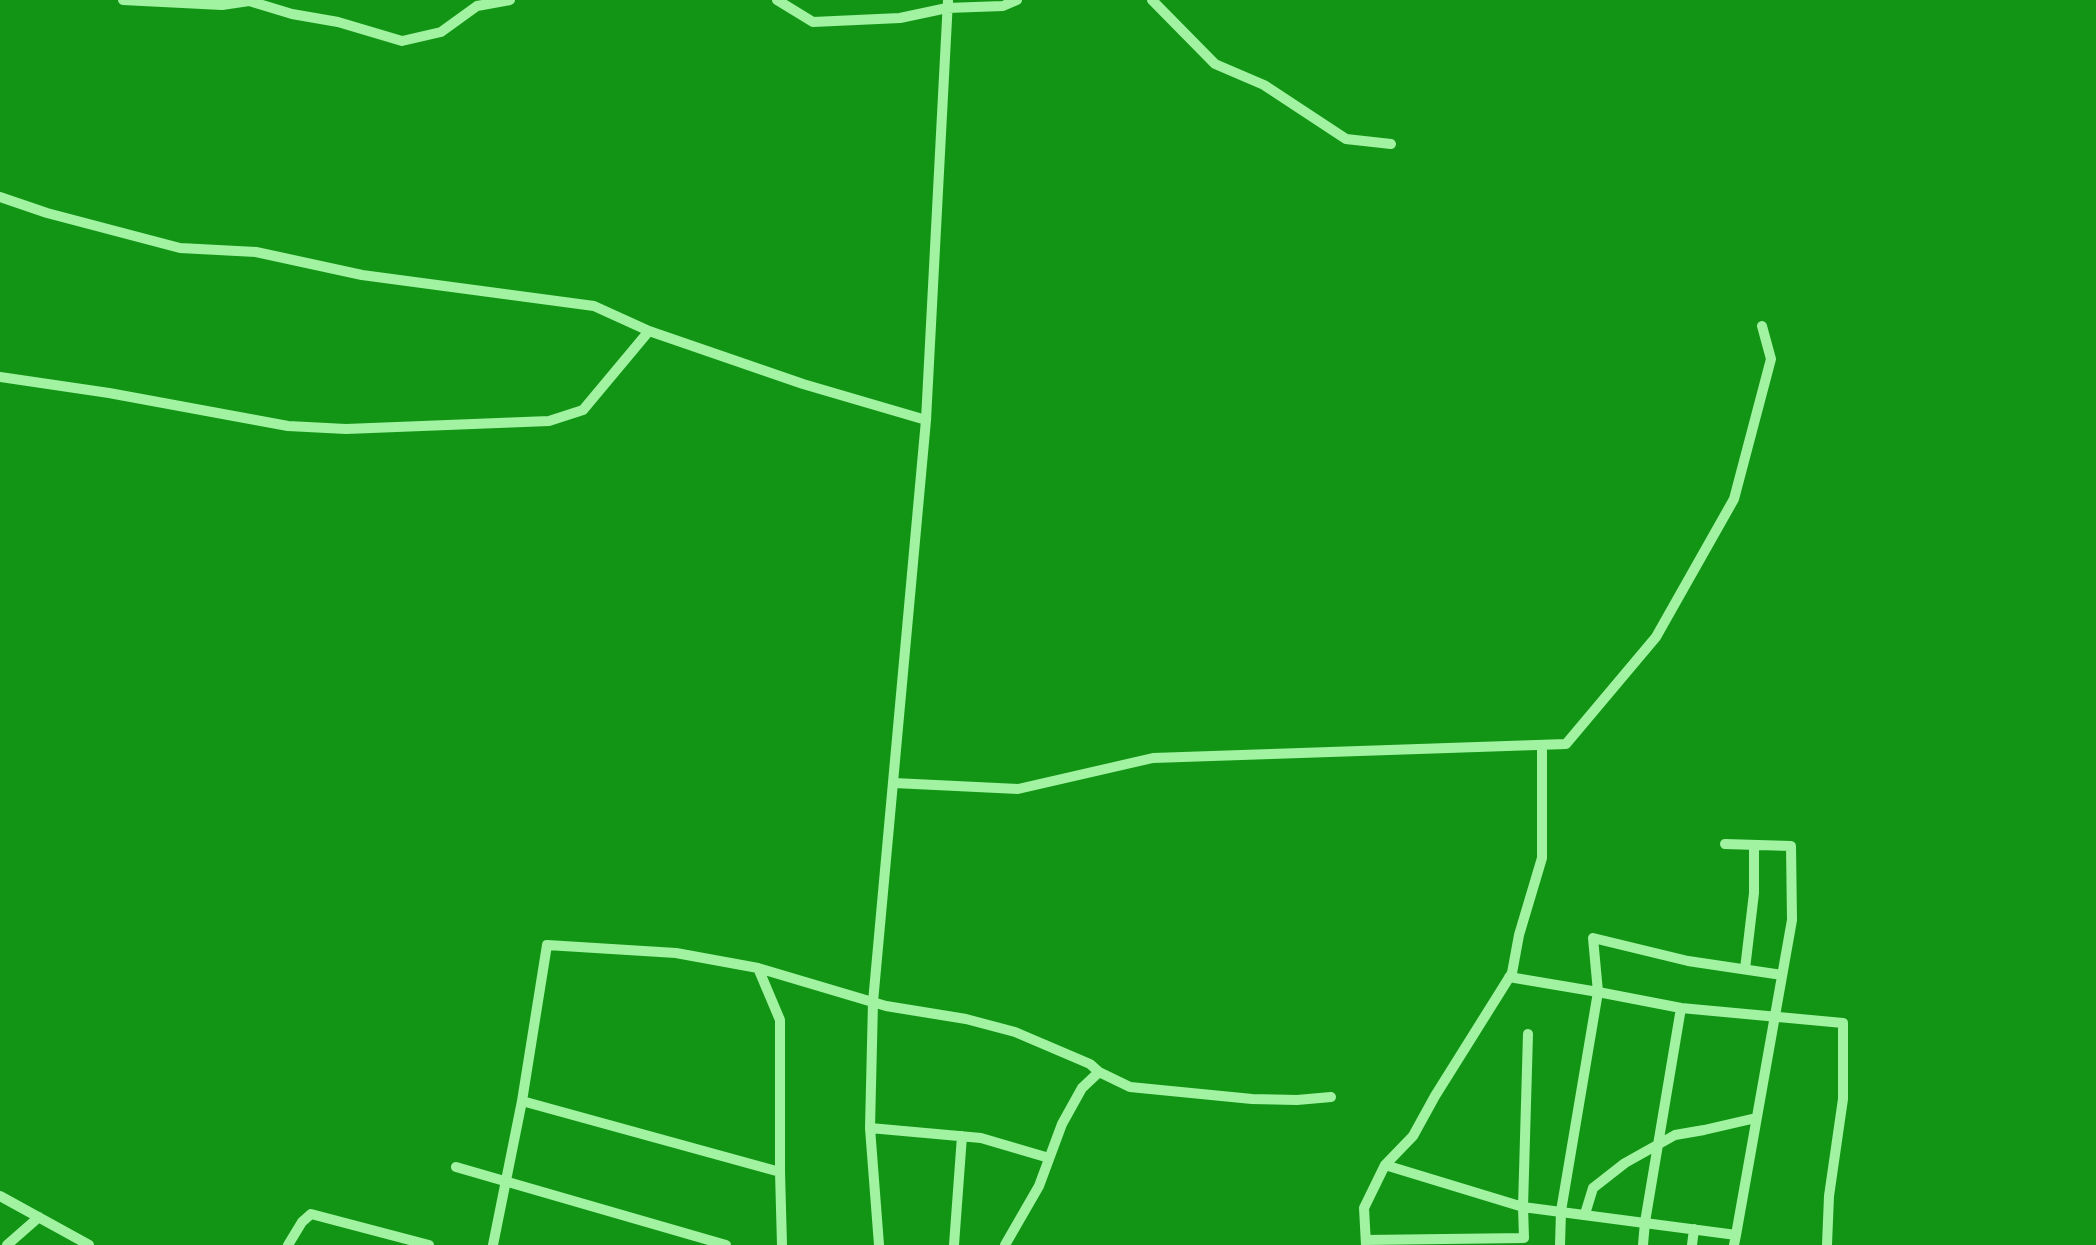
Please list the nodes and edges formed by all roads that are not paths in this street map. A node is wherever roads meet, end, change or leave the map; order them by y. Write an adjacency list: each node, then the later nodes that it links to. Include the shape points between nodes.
1 (123, 0): 2 (street, via 222,5 249,1 402,40 441,32 477,6)
2 (510, 0)
3 (777, 0): 6 (street, via 813,22 900,18)
4 (1017, 0): 6 (street, via 1003,6)
5 (1152, 0): 7 (street, via 1215,64 1264,85 1346,139)
6 (948, 4): 12 (street)
7 (1390, 144)
8 (0, 197): 10 (street, via 180,248 256,252 362,275 594,306)
9 (1762, 326): 13 (street, via 1771,359 1734,499 1656,636 1566,744)
10 (649, 332): 11 (street, via 583,410 549,421 346,429 288,426); 12 (street)
11 (0, 377)
12 (926, 420): 14 (street)
13 (1542, 746): 14 (street, via 1153,758 1018,789); 20 (street, via 1542,858)
14 (894, 783): 22 (street)
15 (1725, 844): 16 (street)
16 (1754, 846): 18 (street, via 1754,893); 19 (street, via 1791,846 1792,920)
17 (758, 968): 22 (street); 28 (street, via 676,952 547,945); 36 (street, via 780,1020)
18 (1745, 969): 19 (street); 21 (street, via 1688,961 1593,938)
19 (1782, 975): 24 (street)
20 (1509, 977): 21 (street); 34 (street, via 1413,1136)
21 (1598, 992): 23 (street); 40 (street)
22 (873, 1002): 26 (street, via 966,1018 1015,1032 1090,1064); 30 (street)
23 (1681, 1008): 24 (street); 32 (street)
24 (1776, 1018): 29 (street); 60 (street, via 1843,1023 1843,1099 1829,1196)
25 (1528, 1034): 39 (street)
26 (1099, 1072): 27 (street, via 1143,1089 1252,1099); 33 (street, via 1082,1088)
27 (1331, 1096)
28 (522, 1101): 36 (street); 37 (street)
29 (1756, 1118): 32 (street, via 1676,1135); 45 (street)
30 (870, 1128): 31 (street); 54 (street)
31 (962, 1136): 33 (street); 55 (street)
32 (1658, 1146): 41 (street, via 1625,1163 1593,1188); 43 (street)
33 (1049, 1158): 56 (street, via 1039,1185)
34 (1385, 1165): 39 (street); 47 (street, via 1364,1208)
35 (456, 1167): 37 (street)
36 (780, 1172): 53 (street)
37 (507, 1183): 51 (street); 52 (street)
38 (0, 1196): 42 (street)
39 (1523, 1206): 40 (street); 47 (street, via 1524,1238)
40 (1561, 1211): 41 (street); 57 (street)
41 (1585, 1214): 43 (street)
42 (39, 1217): 46 (street); 48 (street)
43 (1645, 1222): 44 (street); 58 (street)
44 (1694, 1229): 45 (street); 59 (street)
45 (1735, 1240)
46 (82, 1243)
47 (1366, 1243)
48 (8, 1245)
49 (288, 1245): 50 (street, via 311,1214)
50 (429, 1245)
51 (493, 1245)
52 (726, 1245)
53 (782, 1245)
54 (879, 1245)
55 (954, 1245)
56 (1005, 1245)
57 (1560, 1245)
58 (1643, 1245)
59 (1692, 1245)
60 (1827, 1245)

